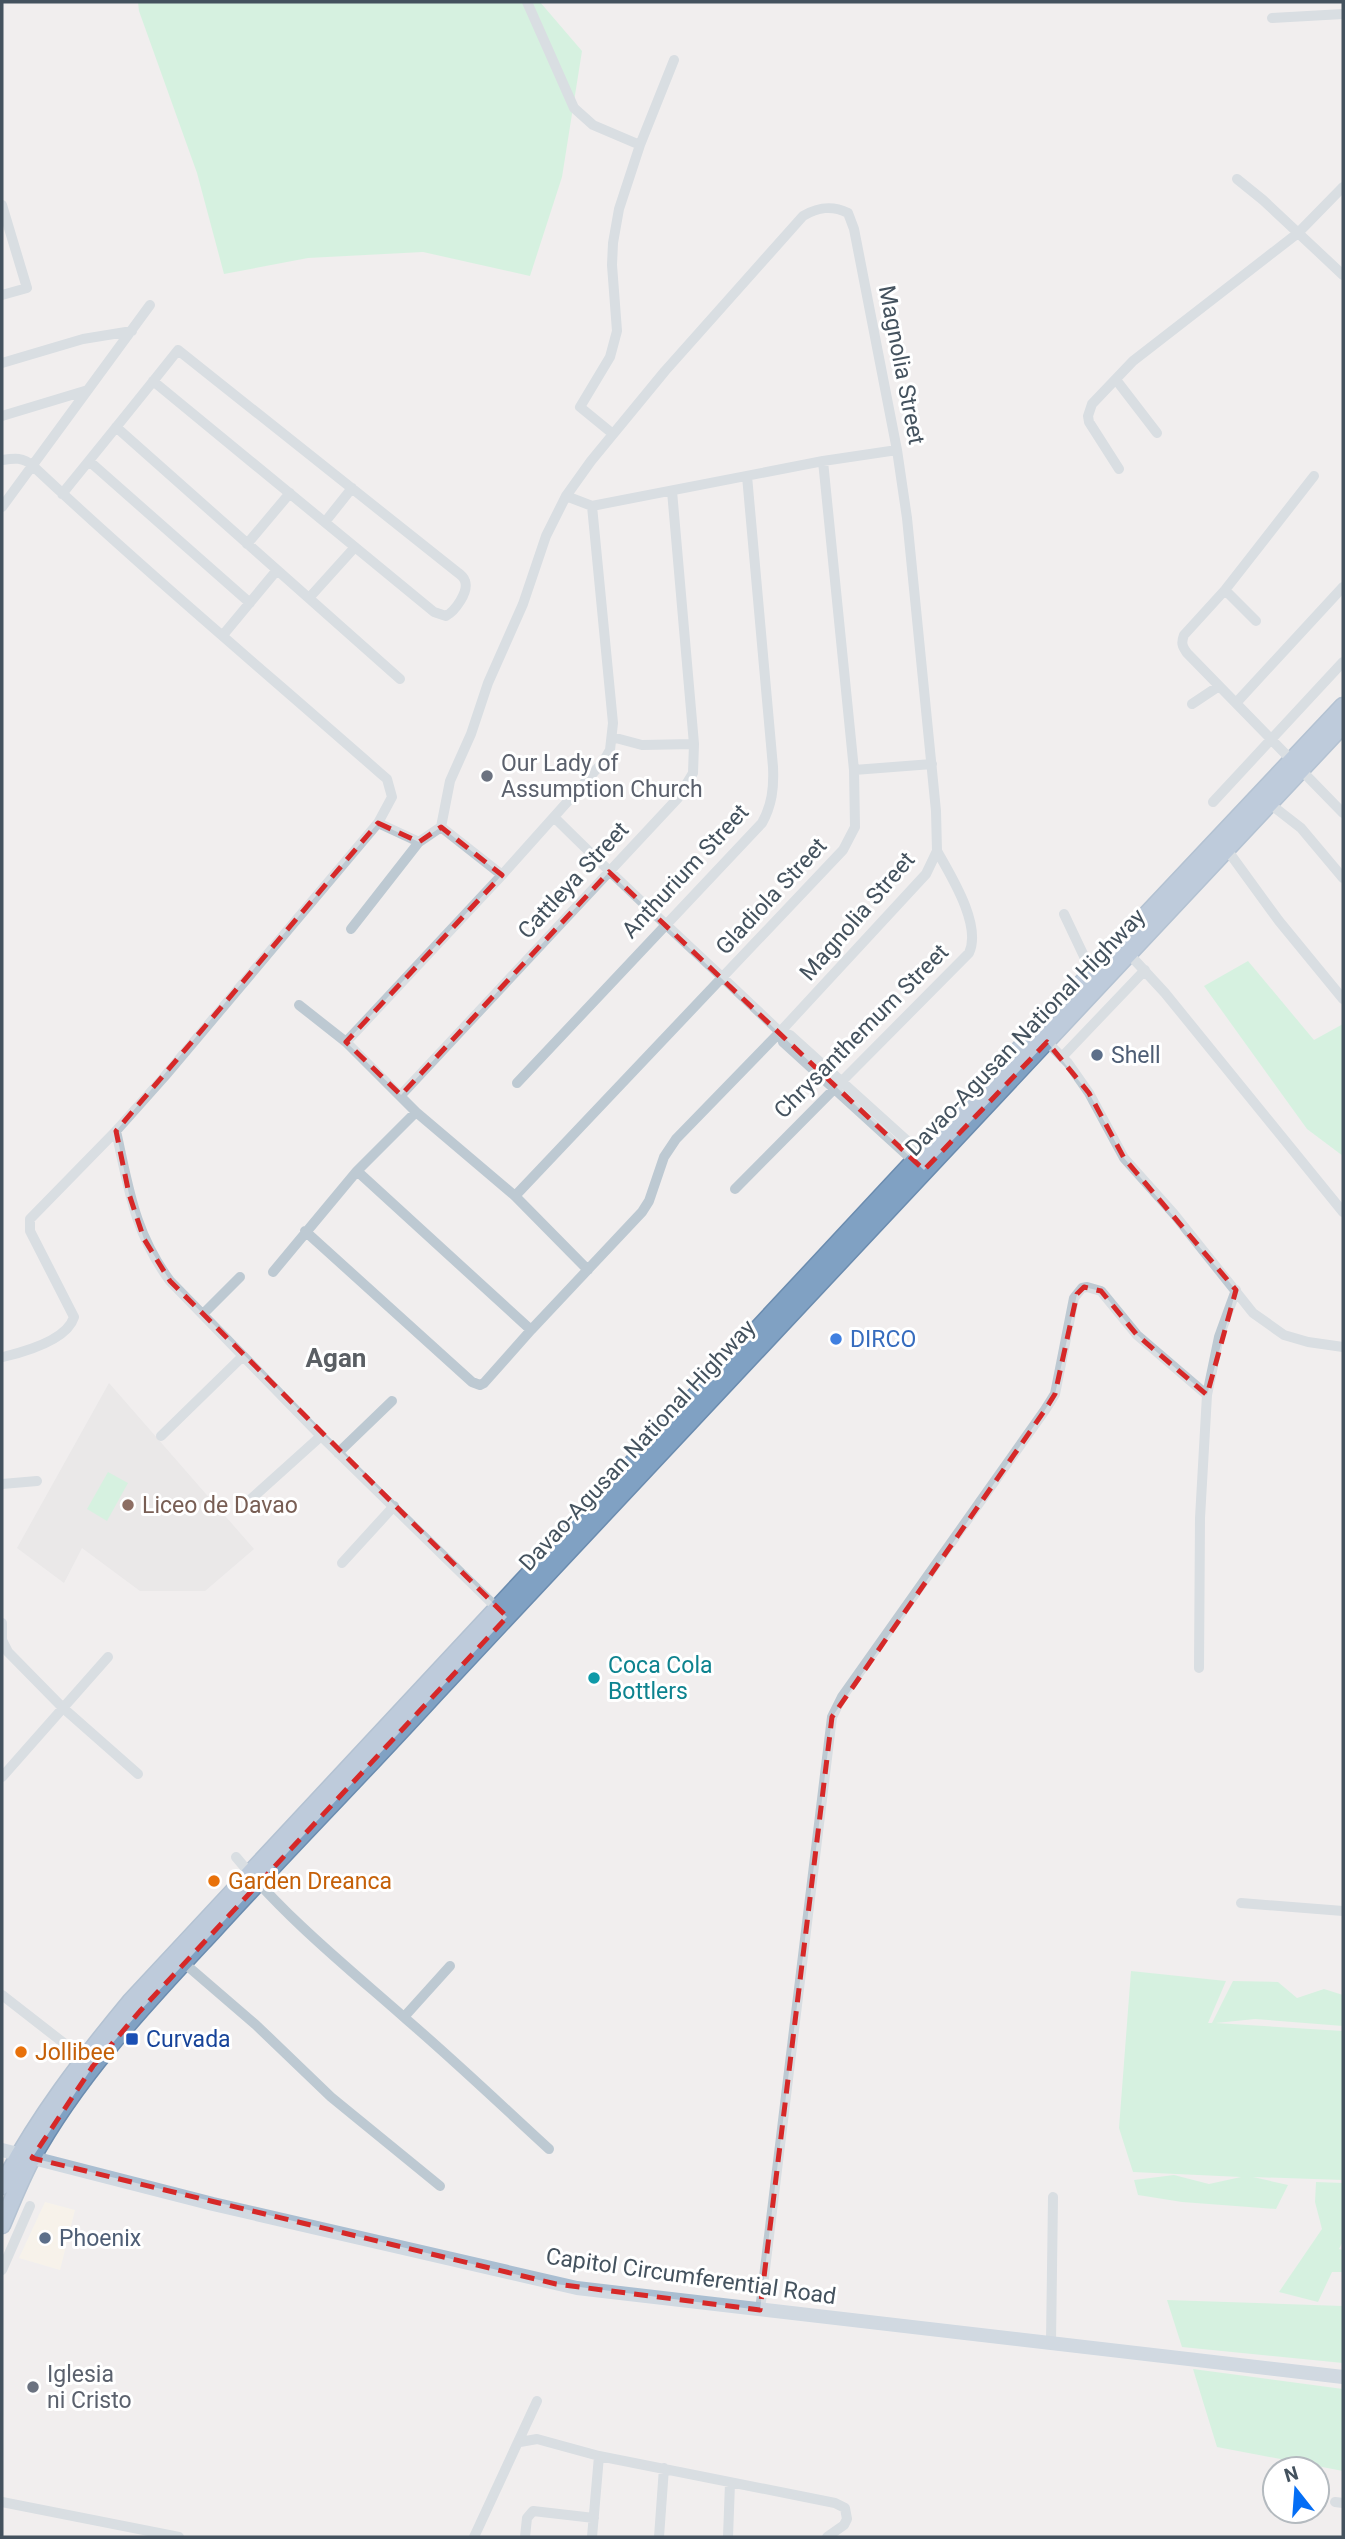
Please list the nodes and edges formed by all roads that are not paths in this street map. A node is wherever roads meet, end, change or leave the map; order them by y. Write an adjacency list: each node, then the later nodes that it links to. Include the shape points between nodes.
1 (527, 2): 5 (street, via 574,108 600,129)
2 (1343, 14): 3 (street)
3 (1272, 18)
4 (674, 60): 5 (street)
5 (640, 145): 23 (street, via 613,243 617,331 610,358 580,407)
6 (1237, 179): 9 (street)
7 (1343, 187): 9 (street)
8 (2, 205): 11 (street, via 27,288)
9 (1298, 233): 10 (street); 18 (street, via 1143,352)
10 (1343, 275)
11 (2, 295)
12 (150, 305): 13 (street)
13 (132, 331): 14 (street); 15 (street)
14 (110, 334): 15 (street); 16 (street)
15 (120, 346): 19 (street)
16 (2, 363)
17 (153, 381): 21 (street); 32 (street, via 178,350); 34 (street)
18 (1117, 381): 22 (street); 29 (street, via 1092,404 1088,416)
19 (88, 390): 20 (street); 28 (street)
20 (2, 416)
21 (116, 427): 26 (street); 40 (street)
22 (1157, 433)
23 (613, 434): 24 (street, Magnolia Street, via 803,216 824,207 848,213 851,220); 36 (street)
24 (897, 450): 27 (street); 59 (street, Magnolia Street)
25 (2, 460): 28 (street, via 15,458)
26 (89, 461): 35 (street); 46 (street)
27 (823, 461): 30 (street); 61 (street, Gladiola Street)
28 (33, 466): 35 (street); 38 (street)
29 (1119, 469)
30 (747, 476): 33 (street); 75 (street, Anthurium Street, via 772,799 762,823)
31 (1314, 476): 44 (street)
32 (352, 488): 39 (street); 41 (street, via 457,572 466,590 452,614 440,615)
33 (672, 491): 37 (street); 58 (street, Cattleya Street)
34 (290, 493): 39 (street); 40 (street)
35 (62, 494): 48 (street)
36 (566, 496): 37 (street); 67 (street, via 450,780)
37 (593, 506): 56 (street)
38 (2, 507)
39 (325, 522): 41 (street)
40 (247, 544): 42 (street)
41 (355, 547): 45 (street)
42 (277, 570): 45 (street); 46 (street)
43 (1343, 587): 52 (street)
44 (1225, 590): 47 (street); 51 (street, via 1182,641 1182,647)
45 (309, 598): 50 (street)
46 (250, 603): 48 (street)
47 (1256, 621)
48 (223, 635): 66 (street, via 387,779 392,797)
49 (1343, 662): 57 (street)
50 (400, 679)
51 (1219, 686): 52 (street); 53 (street)
52 (1236, 703): 57 (street)
53 (1192, 704)
54 (1343, 706): 60 (highway, Davao-Agusan National Highway)
55 (1343, 725): 60 (highway, Davao-Agusan National Highway)
56 (612, 737): 58 (street, via 642,745); 65 (street, via 603,762)
57 (1272, 740): 60 (street); 62 (street)
58 (694, 744): 71 (street, Cattleya Street, via 693,773 686,786)
59 (932, 764): 61 (street); 69 (street, Magnolia Street)
60 (1297, 765): 63 (highway, Davao-Agusan National Highway); 64 (street); 79 (highway, Davao-Agusan National Highway)
61 (854, 770): 80 (street, Gladiola Street, via 852,838)
62 (1213, 802)
63 (1270, 804): 70 (highway, Davao-Agusan National Highway); 73 (street, via 1301,828)
64 (1343, 813)
65 (554, 817): 71 (street); 72 (street)
66 (378, 823): 68 (street); 91 (street)
67 (441, 827): 68 (street); 72 (street)
68 (419, 842): 76 (street)
69 (937, 851): 83 (street, Magnolia Street, via 917,886); 88 (street, Chrysanthemum Street, via 970,921 972,945)
70 (1228, 851): 77 (highway, Davao-Agusan National Highway); 81 (street)
71 (609, 872): 75 (street); 89 (street, Cattleya Street)
72 (502, 875): 85 (street)
73 (1343, 877)
74 (1064, 914): 79 (street)
75 (667, 923): 80 (street); 87 (street, Anthurium Street)
76 (351, 929)
77 (1129, 955): 78 (street); 84 (highway, Davao-Agusan National Highway)
78 (1145, 970): 86 (street); 96 (street)
79 (1092, 973): 84 (highway, Davao-Agusan National Highway)
80 (723, 977): 83 (street); 95 (street, Gladiola Street)
81 (1343, 999)
82 (299, 1005): 85 (street)
83 (780, 1032): 88 (street, via 790,1035); 98 (street, Magnolia Street, via 676,1139 642,1212)
84 (1042, 1037): 86 (street); 92 (highway, Davao-Agusan National Highway)
85 (346, 1042): 89 (street)
86 (1062, 1057): 101 (street, via 1089,1093 1124,1158)
87 (517, 1083)
88 (837, 1084): 92 (street); 94 (street, Chrysanthemum Street)
89 (401, 1095): 90 (street)
90 (416, 1112): 93 (street); 95 (street)
91 (116, 1131): 102 (street, via 144,1239 170,1281); 106 (street, via 28,1224 73,1312 72,1323 41,1345)
92 (923, 1162): 117 (highway, Davao-Agusan National Highway)
93 (357, 1171): 97 (street); 103 (street)
94 (736, 1189)
95 (515, 1196): 98 (street)
96 (1343, 1212)
97 (305, 1231): 99 (street); 103 (street, Magnolia Street, via 472,1382 484,1383)
98 (588, 1270): 103 (street, Magnolia Street)
99 (272, 1272)
100 (240, 1277): 102 (street)
101 (1236, 1290): 104 (street, via 1253,1313 1284,1335); 107 (street, via 1219,1337)
102 (203, 1314): 105 (street)
103 (531, 1329)
104 (1343, 1347)
105 (243, 1356): 109 (street); 110 (street)
106 (3, 1357)
107 (1207, 1395): 120 (street); 142 (street, via 1137,1335 1101,1291 1082,1288 1074,1298 1055,1394 832,1717)
108 (392, 1401): 111 (street)
109 (161, 1436)
110 (321, 1436): 111 (street); 114 (street)
111 (338, 1453): 115 (street)
112 (37, 1481): 113 (street)
113 (2, 1484)
114 (251, 1499)
115 (394, 1506): 116 (street); 117 (street)
116 (342, 1563)
117 (502, 1613): 125 (highway, Davao-Agusan National Highway)
118 (2, 1623): 121 (street, via 8,1652)
119 (108, 1657): 121 (street)
120 (1199, 1668)
121 (62, 1707): 122 (street); 123 (street)
122 (138, 1774)
123 (2, 1777)
124 (236, 1857): 125 (street)
125 (253, 1878): 128 (highway, Davao-Agusan National Highway); 131 (street, via 324,1949); 132 (highway, Davao-Agusan National Highway, via 130,2001)
126 (1241, 1903): 127 (street)
127 (1343, 1911)
128 (184, 1963): 135 (highway, Davao-Agusan National Highway, via 93,2066); 137 (street, via 331,2097)
129 (450, 1966): 131 (street)
130 (2, 1995): 132 (street)
131 (404, 2017): 133 (street)
132 (83, 2058): 135 (highway, Davao-Agusan National Highway, via 47,2108)
133 (549, 2148)
134 (2, 2150): 135 (main road, Capitol Circumferential Road)
135 (25, 2157): 136 (highway, Davao-Agusan National Highway); 140 (highway, Davao-Agusan National Highway); 142 (main road, Capitol Circumferential Road, via 577,2288)
136 (2, 2186)
137 (440, 2186)
138 (1053, 2197): 143 (street)
139 (30, 2206): 141 (street)
140 (2, 2225)
141 (2, 2270)
142 (760, 2310): 143 (main road, Capitol Circumferential Road)
143 (1051, 2342): 144 (main road, Capitol Circumferential Road)
144 (1343, 2377)
145 (537, 2401): 146 (street)
146 (520, 2442): 147 (street, via 537,2439); 153 (street)
147 (599, 2456): 148 (street); 151 (street)
148 (664, 2468): 149 (street); 156 (street)
149 (730, 2483): 157 (street); 158 (street, via 845,2508 844,2525)
150 (2, 2502): 152 (street)
151 (594, 2518): 154 (street, via 533,2511 527,2518); 155 (street)
152 (179, 2537)
153 (474, 2537)
154 (525, 2537)
155 (592, 2537)
156 (659, 2537)
157 (728, 2537)
158 (827, 2537)

